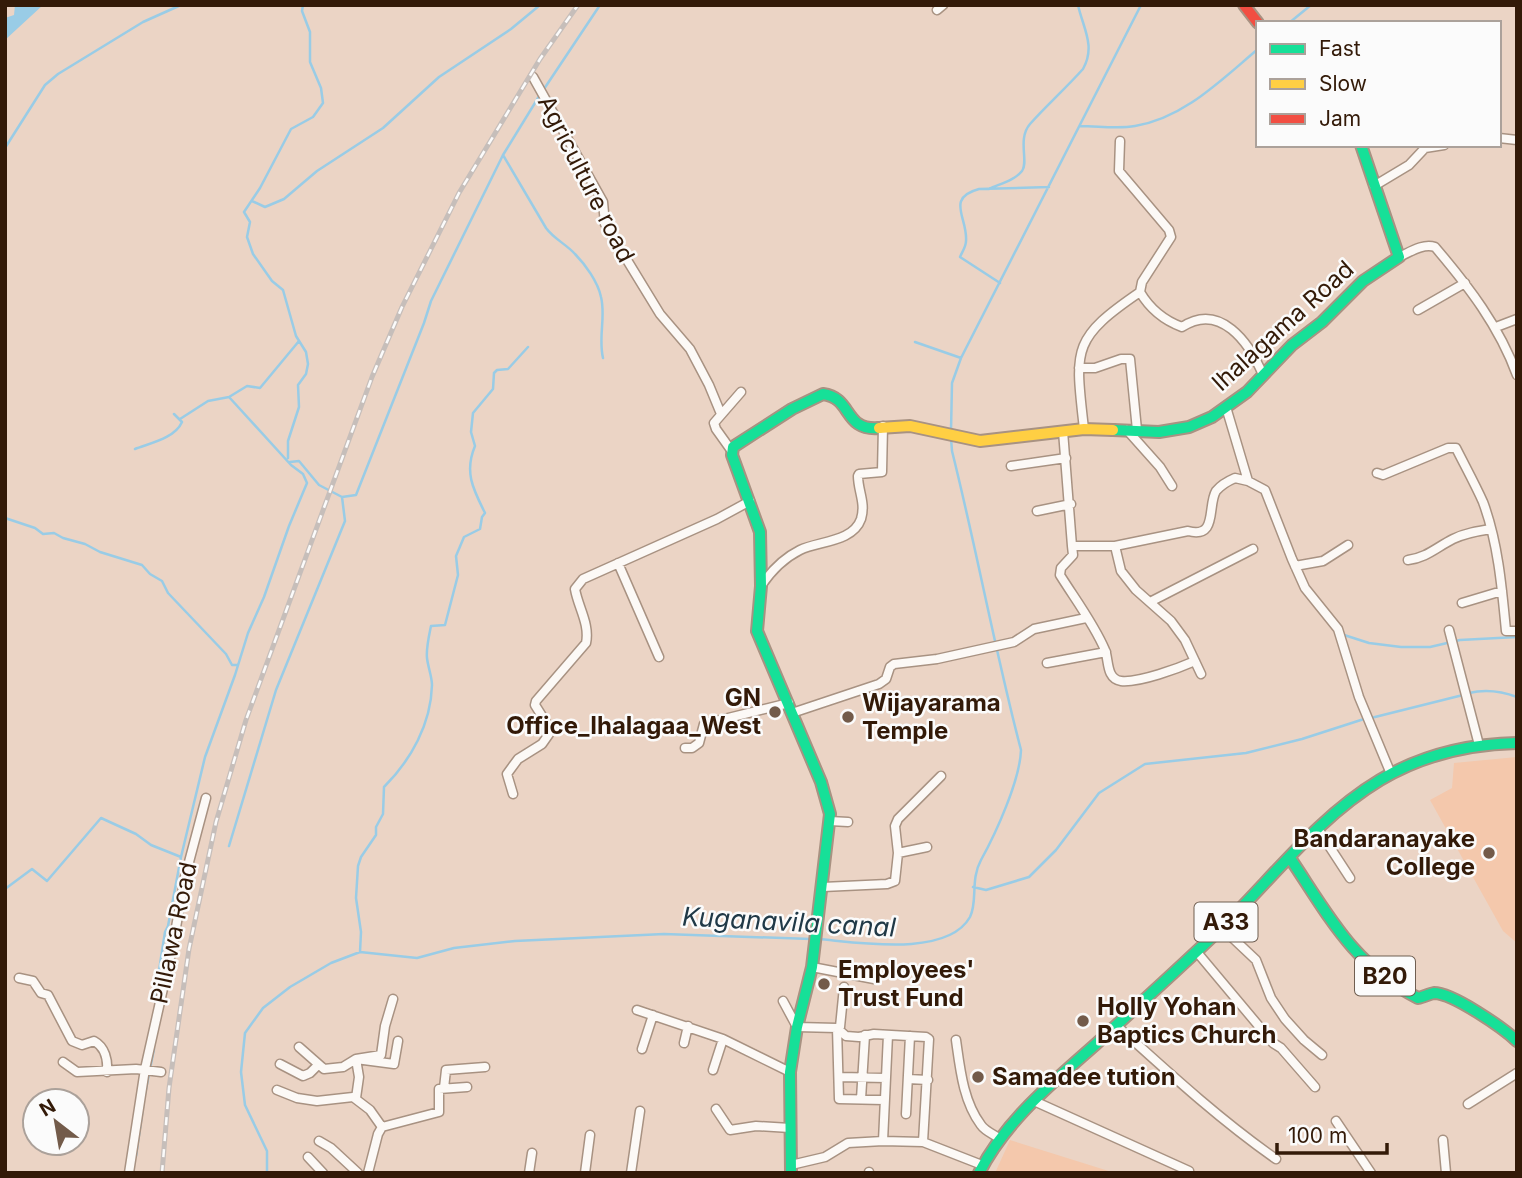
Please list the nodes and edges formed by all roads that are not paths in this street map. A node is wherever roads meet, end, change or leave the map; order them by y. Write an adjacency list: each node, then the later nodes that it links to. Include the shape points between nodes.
1 (1244, 5): 2 (main road)
2 (1256, 21)
3 (533, 77): 19 (street, Agriculture road, via 603,202 605,224 660,314 690,349)
4 (1120, 141): 10 (street, via 1119,171 1171,237)
5 (1362, 147): 7 (main road)
6 (1431, 147): 7 (street)
7 (1374, 186): 8 (main road)
8 (1399, 257): 9 (street, Ihalagama Road, via 1436,247); 15 (main road, Ihalagama Road, via 1363,281)
9 (1465, 282): 11 (street); 13 (street, Ihalagama Road)
10 (1140, 292): 14 (street, via 1092,329 1082,344); 15 (street, via 1156,313 1181,327 1199,318 1221,323 1242,338)
11 (1418, 310)
12 (1517, 319): 13 (street)
13 (1496, 327): 16 (street, Ihalagama Road)
14 (1079, 368): 21 (street); 22 (street, via 1130,359)
15 (1263, 374): 18 (main road, Ihalagama Road)
16 (1517, 375)
17 (741, 392): 19 (street)
18 (1226, 407): 22 (main road, Ihalagama Road, via 1177,430); 28 (street)
19 (721, 414): 24 (street, Agriculture road, via 714,423)
20 (883, 426): 23 (main road, Ihalagama Road, via 991,440); 24 (main road, Ihalagama Road, via 860,427 838,398 823,394); 41 (street, via 882,472 858,476 863,508 858,524 850,533 787,558)
21 (1084, 429): 22 (main road, Ihalagama Road); 23 (main road, Ihalagama Road)
22 (1132, 430): 29 (street)
23 (1063, 431): 25 (street)
24 (731, 450): 30 (main road)
25 (1066, 458): 26 (street); 31 (street)
26 (1012, 466)
27 (1377, 473): 33 (street, via 1383,475 1456,448)
28 (1248, 481): 36 (street, via 1235,478 1218,488 1203,530); 40 (street, via 1265,490)
29 (1172, 486)
30 (750, 501): 39 (street); 41 (main road, via 760,532)
31 (1071, 504): 32 (street); 35 (street)
32 (1037, 511)
33 (1491, 529): 38 (street, via 1452,539 1421,559); 42 (street)
34 (1348, 545): 40 (street, via 1323,561)
35 (1072, 546): 36 (street); 45 (street, via 1073,555 1060,575)
36 (1115, 546): 43 (street, via 1121,571)
37 (1253, 550): 43 (street)
38 (1408, 560)
39 (618, 563): 49 (street); 59 (street, via 583,579 575,589 588,633 586,643 536,701 549,734 507,774)
40 (1295, 566): 57 (street, via 1338,629 1359,697)
41 (761, 586): 53 (main road, via 757,631)
42 (1502, 591): 44 (street); 47 (street, via 1506,631)
43 (1150, 602): 50 (street, via 1171,621)
44 (1462, 603)
45 (1086, 618): 48 (street); 53 (street, via 1034,629 1014,642 894,664 879,684)
46 (1449, 630): 55 (street)
47 (1517, 631)
48 (1106, 652): 50 (street, via 1109,671 1121,681); 51 (street)
49 (659, 657)
50 (1195, 661): 52 (street)
51 (1047, 663)
52 (1201, 674)
53 (790, 708): 56 (street, via 704,724 699,743); 61 (main road, via 825,791)
54 (1517, 743): 55 (main road, A33)
55 (1479, 745): 57 (main road, A33, via 1422,760)
56 (685, 748)
57 (1391, 774): 63 (main road, A33)
58 (941, 776): 65 (street, via 898,819)
59 (513, 794)
60 (206, 798): 99 (street, Pillawa Road, via 185,877)
61 (830, 821): 62 (street); 68 (main road)
62 (848, 822)
63 (1318, 828): 66 (main road, A33); 67 (street)
64 (927, 847): 65 (street)
65 (898, 853): 68 (street, via 895,881)
66 (1290, 858): 69 (main road, A33); 89 (main road, B20, via 1365,963 1418,998 1436,993 1473,1010)
67 (1350, 878)
68 (823, 887): 71 (main road)
69 (1221, 927): 70 (main road, A33); 93 (street, via 1256,960 1285,1019)
70 (1196, 951): 79 (main road, A33); 110 (street)
71 (812, 967): 73 (street); 81 (main road)
72 (19, 978): 101 (street, via 33,981 48,995 72,1041 100,1045)
73 (874, 979)
74 (844, 987): 82 (street)
75 (393, 999): 94 (street, via 381,1055)
76 (783, 1001): 81 (street)
77 (637, 1010): 78 (street)
78 (653, 1015): 80 (street); 92 (street)
79 (1116, 1025): 116 (main road, A33); 132 (street)
80 (688, 1026): 86 (street); 90 (street)
81 (797, 1027): 82 (street); 102 (main road)
82 (837, 1028): 83 (street, via 846,1036); 104 (street)
83 (865, 1035): 84 (street); 105 (street)
84 (888, 1035): 85 (street); 106 (street)
85 (910, 1036): 107 (street); 108 (street, via 929,1039)
86 (723, 1039): 100 (street); 102 (street)
87 (956, 1040): 125 (street, via 970,1105 982,1127)
88 (398, 1041): 94 (street, via 394,1064)
89 (1517, 1041)
90 (684, 1043)
91 (299, 1047): 97 (street)
92 (642, 1049)
93 (1322, 1055)
94 (356, 1059): 97 (street, via 342,1067); 113 (street)
95 (63, 1062): 101 (street, via 77,1072)
96 (280, 1064): 97 (street, via 303,1076)
97 (318, 1065)
98 (485, 1067): 111 (street, via 446,1070)
99 (151, 1070): 101 (street); 136 (street, Pillawa Road)
100 (713, 1070)
101 (107, 1072)
102 (790, 1072): 123 (main road)
103 (1517, 1073): 117 (street)
104 (839, 1077): 105 (street); 114 (street, via 839,1099)
105 (862, 1077): 106 (street); 114 (street)
106 (886, 1078): 115 (street)
107 (908, 1079): 108 (street); 120 (street)
108 (928, 1080): 129 (street)
109 (467, 1087): 111 (street)
110 (1315, 1087)
111 (444, 1088): 122 (street, via 439,1089 439,1112)
112 (277, 1090): 113 (street, via 317,1101)
113 (356, 1098): 122 (street)
114 (861, 1100): 115 (street)
115 (884, 1100): 128 (street)
116 (1034, 1101): 125 (main road, A33); 135 (street)
117 (1468, 1104)
118 (716, 1109): 123 (street, via 730,1130)
119 (640, 1111): 142 (street)
120 (906, 1114)
121 (1336, 1121): 143 (street)
122 (382, 1127): 139 (street)
123 (790, 1128): 133 (main road)
124 (590, 1135): 141 (street)
125 (999, 1138): 134 (main road, A33)
126 (319, 1140): 138 (street)
127 (1444, 1140): 144 (street)
128 (883, 1141): 129 (street); 133 (street, via 848,1143)
129 (923, 1142): 134 (street)
130 (532, 1153): 140 (street)
131 (308, 1157): 137 (street)
132 (1276, 1159)
133 (791, 1169)
134 (981, 1169)
135 (1189, 1171)
136 (129, 1173)
137 (323, 1173)
138 (358, 1173)
139 (368, 1173)
140 (530, 1173)
141 (585, 1173)
142 (631, 1173)
143 (1371, 1173)
144 (1446, 1173)

